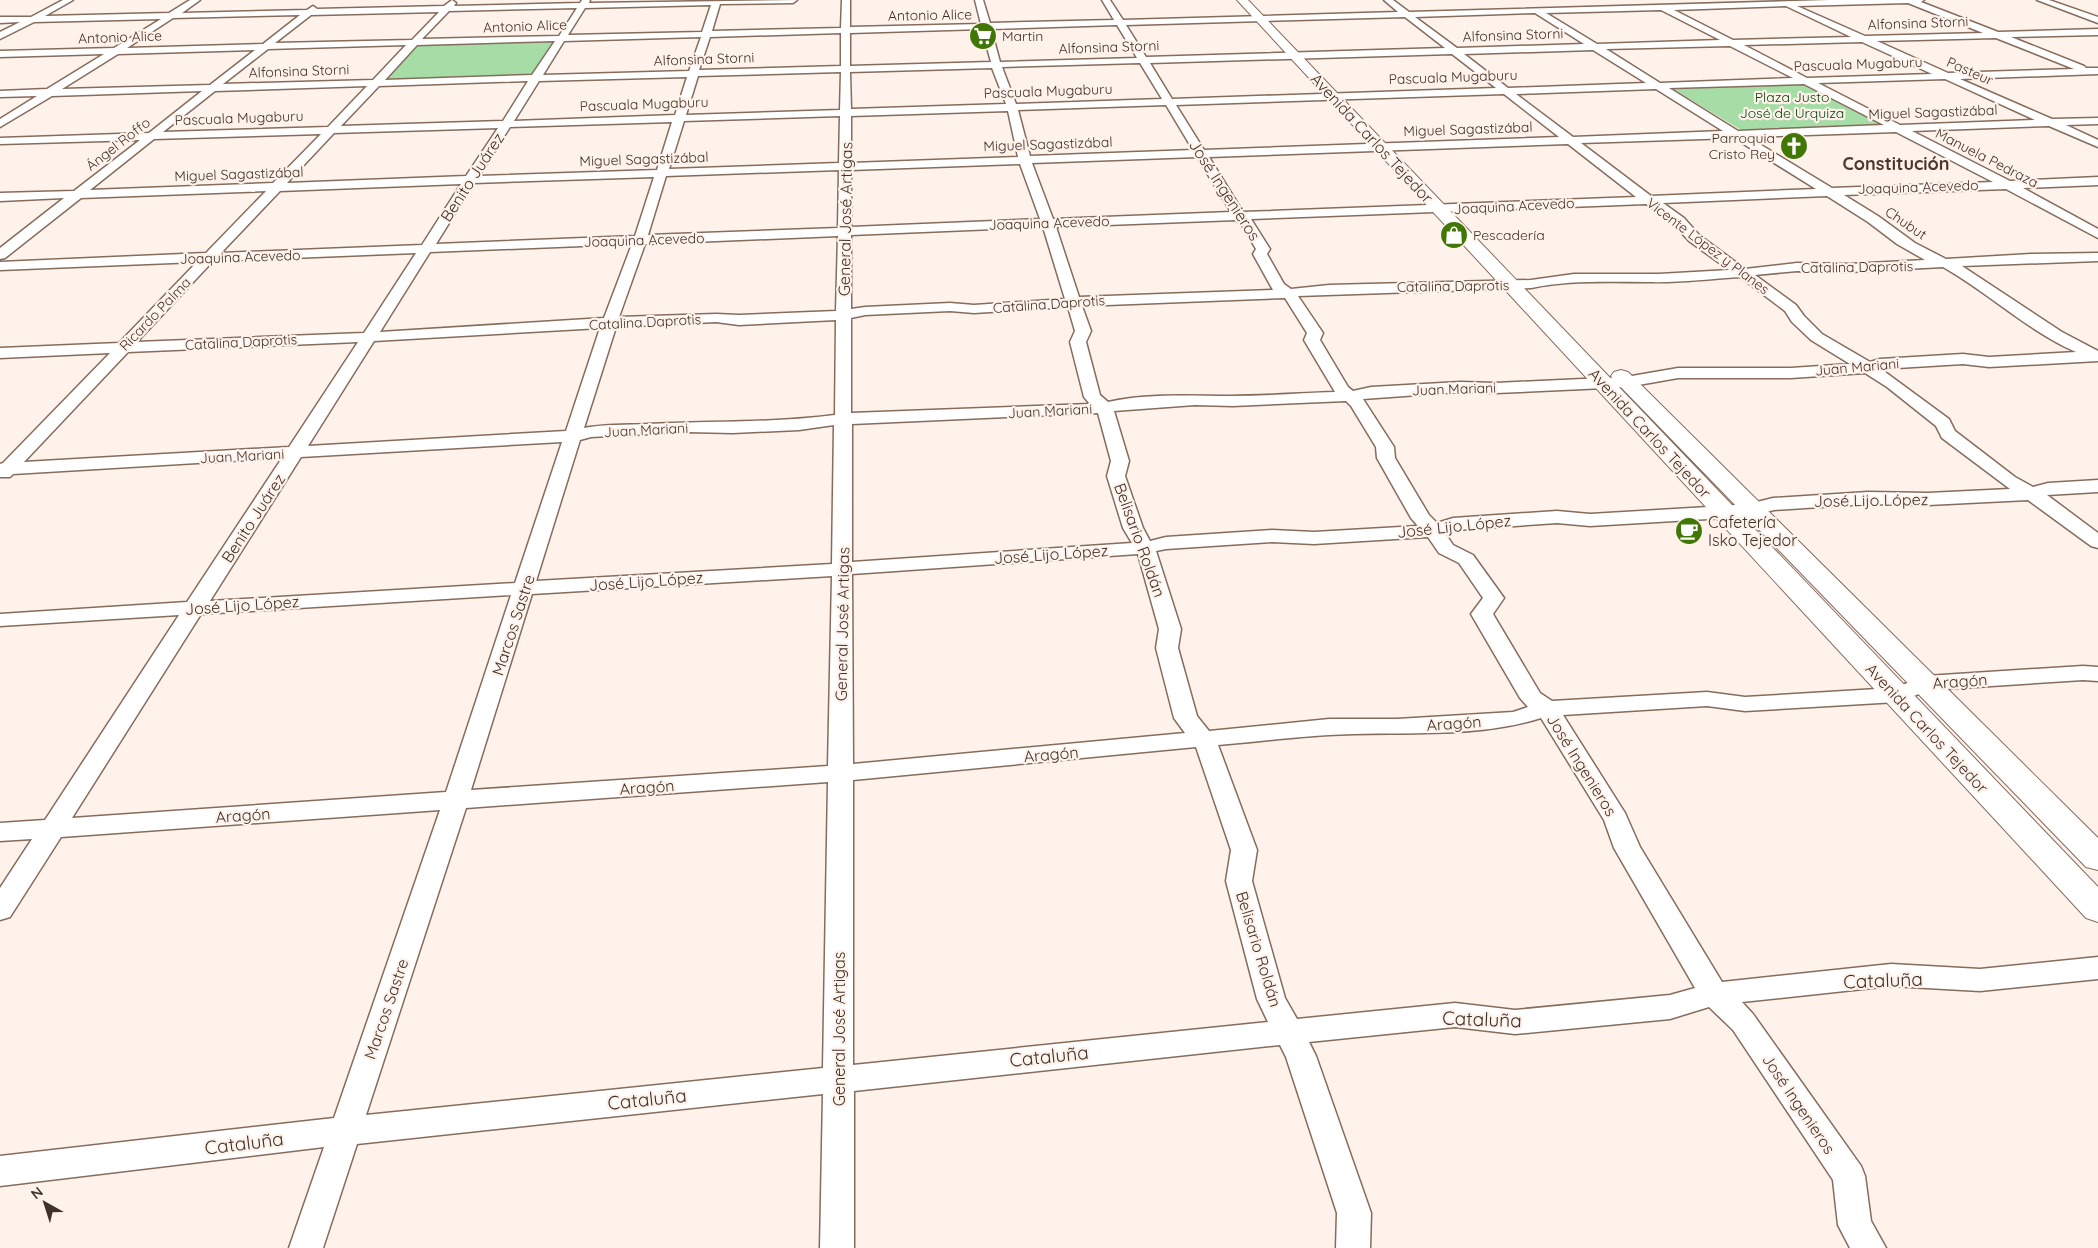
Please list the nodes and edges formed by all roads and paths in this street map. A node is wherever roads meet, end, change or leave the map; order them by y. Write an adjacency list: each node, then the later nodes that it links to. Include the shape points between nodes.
1 (69, 0): 25 (street)
2 (196, 0): 24 (street)
3 (325, 0): 22 (street, Ángel Roffo)
4 (793, 0): 16 (street)
5 (846, 0): 31 (street, General José Artigas)
6 (979, 0): 30 (street, Belisario Roldán)
7 (1106, 0): 29 (street, José Ingenieros)
8 (1242, 0): 26 (main road, Avenida Carlos Tejedor)
9 (1252, 0): 26 (main road, Avenida Carlos Tejedor)
10 (1388, 0): 23 (street, Vicente López y Planes)
11 (1520, 0): 21 (street, Chubut)
12 (1648, 0): 20 (street, Manuela Pedraza)
13 (1908, 0): 14 (street, Antonio Alice); 17 (street, Antonio Alice); 34 (street)
14 (1920, 0)
15 (2041, 0): 28 (street)
16 (717, 1): 18 (street); 33 (street, Marcos Sastre)
17 (1781, 2): 20 (street, Antonio Alice); 37 (street, Pasteur)
18 (585, 3): 19 (street); 36 (street, Benito Juárez)
19 (451, 4): 22 (street); 39 (street, Ricardo Palma)
20 (1662, 7): 21 (street, Antonio Alice); 38 (street, Manuela Pedraza)
21 (1537, 11): 23 (street, Antonio Alice); 40 (street, Chubut)
22 (309, 12): 24 (street); 41 (street, Ángel Roffo)
23 (1407, 15): 26 (street, Antonio Alice); 43 (street, Vicente López y Planes)
24 (171, 16): 25 (street); 42 (street)
25 (33, 19): 27 (street); 35 (street)
26 (1265, 19): 29 (street, Antonio Alice); 45 (main road, Avenida Carlos Tejedor)
27 (0, 20)
28 (2098, 20)
29 (1120, 23): 30 (street, Antonio Alice); 46 (street, José Ingenieros)
30 (985, 27): 31 (street, Antonio Alice); 47 (street, Belisario Roldán)
31 (846, 30): 33 (street, Antonio Alice); 48 (street, General José Artigas)
32 (2098, 32): 34 (street, Alfonsina Storni)
33 (706, 34): 36 (street, Antonio Alice); 50 (street, Marcos Sastre)
34 (1996, 35): 37 (street, Alfonsina Storni); 49 (street)
35 (0, 36)
36 (562, 38): 39 (street, Antonio Alice); 52 (street, Benito Juárez)
37 (1863, 38): 38 (street, Alfonsina Storni); 51 (street, Pasteur)
38 (1730, 42): 40 (street, Alfonsina Storni); 53 (street, Manuela Pedraza)
39 (415, 43): 41 (street, Antonio Alice); 54 (street, Ricardo Palma)
40 (1595, 46): 43 (street, Alfonsina Storni); 55 (street, Chubut)
41 (265, 47): 42 (street, Antonio Alice); 56 (street, Ángel Roffo)
42 (114, 51): 44 (street, Antonio Alice); 58 (street)
43 (1454, 51): 45 (street, Alfonsina Storni); 57 (street, Vicente López y Planes)
44 (0, 54)
45 (1300, 55): 46 (street, Alfonsina Storni); 60 (main road, Avenida Carlos Tejedor)
46 (1143, 60): 47 (street, Alfonsina Storni); 61 (street, José Ingenieros)
47 (996, 64): 48 (street, Alfonsina Storni); 62 (street, Belisario Roldán)
48 (846, 69): 50 (street, Alfonsina Storni); 63 (street, General José Artigas)
49 (2095, 72): 51 (street, Pascuala Mugaburu)
50 (694, 73): 52 (street, Alfonsina Storni); 64 (street, Marcos Sastre)
51 (1946, 76): 53 (street, Pascuala Mugaburu); 66 (street, Pasteur)
52 (536, 78): 54 (street, Alfonsina Storni); 68 (street, Benito Juárez)
53 (1804, 80): 55 (street, Pascuala Mugaburu); 69 (street, Manuela Pedraza)
54 (376, 83): 56 (street, Alfonsina Storni); 70 (street, Ricardo Palma)
55 (1658, 85): 57 (street, Pascuala Mugaburu); 71 (street, Chubut)
56 (213, 88): 58 (street, Alfonsina Storni); 72 (street, Ángel Roffo)
57 (1506, 90): 60 (street, Pascuala Mugaburu); 73 (street, Vicente López y Planes)
58 (50, 92): 59 (street, Alfonsina Storni); 67 (street)
59 (0, 94)
60 (1340, 96): 61 (street, Pascuala Mugaburu); 76 (main road, Avenida Carlos Tejedor); 77 (main road, Avenida Carlos Tejedor)
61 (1170, 102): 62 (street, Pascuala Mugaburu); 78 (street, José Ingenieros)
62 (1012, 107): 63 (street, Pascuala Mugaburu); 79 (street, Belisario Roldán)
63 (846, 112): 64 (street, Pascuala Mugaburu); 80 (street, General José Artigas)
64 (680, 118): 68 (street, Pascuala Mugaburu); 81 (street, Marcos Sastre)
65 (2098, 121): 66 (street, Miguel Sagastizábal)
66 (2053, 123): 69 (street, Miguel Sagastizábal); 75 (street, Pasteur)
67 (0, 124)
68 (507, 124): 70 (street, Pascuala Mugaburu); 82 (street, Benito Juárez)
69 (1897, 129): 71 (street, Miguel Sagastizábal); 84 (street, Manuela Pedraza)
70 (332, 130): 72 (street, Pascuala Mugaburu); 85 (street, Ricardo Palma)
71 (1738, 134): 73 (street, Miguel Sagastizábal); 86 (street, Chubut)
72 (152, 136): 74 (street, Pascuala Mugaburu); 87 (street, Ángel Roffo)
73 (1572, 140): 77 (street, Miguel Sagastizábal); 89 (street, Vicente López y Planes)
74 (0, 141)
75 (2098, 144)
76 (1381, 147): 77 (street, Miguel Sagastizábal); 78 (street, Miguel Sagastizábal); 90 (main road, Avenida Carlos Tejedor)
77 (1396, 147): 90 (main road, Avenida Carlos Tejedor)
78 (1202, 154): 79 (street, Miguel Sagastizábal); 91 (street, José Ingenieros)
79 (1025, 160): 80 (street, Miguel Sagastizábal); 92 (street, Belisario Roldán)
80 (845, 167): 81 (street, Miguel Sagastizábal); 93 (street, General José Artigas)
81 (662, 173): 82 (street, Miguel Sagastizábal); 95 (street, Marcos Sastre)
82 (470, 180): 85 (street, Miguel Sagastizábal); 96 (street, Benito Juárez)
83 (2098, 180): 84 (street, Joaquina Acevedo)
84 (2004, 184): 86 (street, Joaquina Acevedo); 94 (street, Manuela Pedraza)
85 (276, 187): 87 (street, Miguel Sagastizábal); 98 (street, Ricardo Palma)
86 (1827, 191): 89 (street, Joaquina Acevedo); 100 (street, Chubut, via 1934,259)
87 (77, 194): 88 (street, Miguel Sagastizábal); 97 (street, Ángel Roffo)
88 (0, 197)
89 (1647, 199): 90 (street, Joaquina Acevedo); 102 (street, Vicente López y Planes, via 1659,205 1694,238)
90 (1448, 209): 91 (street, Joaquina Acevedo); 103 (main road, Avenida Carlos Tejedor)
91 (1240, 217): 92 (street, Joaquina Acevedo); 104 (street, José Ingenieros, via 1263,249 1260,254 1278,287)
92 (1048, 223): 93 (street, Joaquina Acevedo); 105 (street, Belisario Roldán)
93 (844, 232): 95 (street, Joaquina Acevedo); 106 (street, General José Artigas)
94 (2098, 234)
95 (640, 240): 96 (street, Joaquina Acevedo); 107 (street, Marcos Sastre)
96 (426, 249): 98 (street, Joaquina Acevedo); 108 (street, Benito Juárez)
97 (0, 255)
98 (209, 258): 101 (street, Joaquina Acevedo); 109 (street, Ricardo Palma)
99 (2098, 258): 100 (street, Catalina Daprotis, via 2031,258)
100 (1948, 264): 102 (street, Catalina Daprotis, via 1820,267 1759,270); 111 (street, Chubut, via 2016,306 2026,317 2079,349)
101 (0, 266)
102 (1744, 274): 103 (street, Catalina Daprotis, via 1620,276); 112 (street, Vicente López y Planes, via 1790,308 1797,321 1840,353)
103 (1521, 284): 104 (street, Catalina Daprotis); 113 (main road, Avenida Carlos Tejedor)
104 (1288, 294): 105 (street, Catalina Daprotis); 114 (street, José Ingenieros, via 1314,333 1312,340 1342,390)
105 (1072, 302): 106 (street, Catalina Daprotis, via 983,309 950,307 865,311); 115 (street, Belisario Roldán, via 1082,331 1078,342 1092,397)
106 (844, 315): 107 (street, Catalina Daprotis); 116 (street, General José Artigas)
107 (609, 324): 108 (street, Catalina Daprotis); 117 (street, Marcos Sastre)
108 (369, 337): 109 (street, Catalina Daprotis); 118 (street, Benito Juárez)
109 (123, 348): 110 (street, Catalina Daprotis); 119 (street, Ricardo Palma)
110 (0, 353)
111 (2098, 356): 112 (street, Juan Mariani, via 1880,364)
112 (1869, 368): 113 (street, Juan Mariani, via 1766,373 1734,371 1646,376); 121 (street, Vicente López y Planes, via 1943,423 1948,434)
113 (1615, 382): 114 (street, Juan Mariani, via 1460,387); 122 (main road, Avenida Carlos Tejedor); 123 (main road, Avenida Carlos Tejedor)
114 (1351, 396): 115 (street, Juan Mariani, via 1233,402 1186,400); 124 (street, José Ingenieros, via 1385,447 1386,458 1420,518)
115 (1105, 408): 116 (street, Juan Mariani); 126 (street, Belisario Roldán, via 1120,461 1116,476 1133,528)
116 (844, 419): 117 (street, Juan Mariani, via 800,425 688,427 591,432); 127 (street, General José Artigas)
117 (574, 436): 118 (street, Juan Mariani); 128 (street, Marcos Sastre)
118 (294, 453): 119 (street, Juan Mariani); 129 (street, Benito Juárez)
119 (3, 471)
120 (2098, 486): 121 (street, José Lijo López, via 2048,489)
121 (2030, 494): 122 (street, José Lijo López, via 1868,498 1773,504); 125 (street, Vicente López y Planes)
122 (1754, 509): 123 (street, José Lijo López); 132 (main road, Avenida Carlos Tejedor)
123 (1724, 512): 124 (street, José Lijo López, via 1590,520 1557,517 1453,524); 133 (main road, Avenida Carlos Tejedor)
124 (1434, 531): 126 (street, José Lijo López, via 1314,538 1272,536 1166,543); 134 (street, José Ingenieros, via 1446,549 1466,559 1494,598 1482,614 1531,698)
125 (2098, 542)
126 (1146, 548): 127 (street, José Lijo López); 135 (street, Belisario Roldán, via 1170,628 1167,648 1186,718)
127 (842, 568): 128 (street, José Lijo López); 136 (street, General José Artigas)
128 (526, 588): 129 (street, José Lijo López); 137 (street, Marcos Sastre)
129 (194, 608): 130 (street, José Lijo López); 138 (street, Benito Juárez)
130 (0, 620)
131 (2098, 674): 132 (street, Aragón)
132 (1926, 683): 133 (street, Aragón); 140 (main road, Avenida Carlos Tejedor)
133 (1897, 695): 134 (street, Aragón, via 1745,704 1707,699); 141 (main road, Avenida Carlos Tejedor)
134 (1547, 709): 135 (street, Aragón, via 1514,719 1397,727 1329,727); 144 (street, José Ingenieros, via 1616,820 1627,848)
135 (1203, 739): 136 (street, Aragón); 145 (street, Belisario Roldán, via 1244,850 1239,881 1271,999)
136 (840, 773): 137 (street, Aragón); 146 (street, General José Artigas)
137 (455, 802): 138 (street, Aragón); 147 (street, Marcos Sastre)
138 (53, 828): 139 (street, Aragón); 142 (street, Benito Juárez)
139 (0, 832)
140 (2098, 858)
141 (2098, 909)
142 (0, 910)
143 (2098, 968): 144 (street, Cataluña, via 1980,980 1891,976)
144 (1714, 994): 145 (street, Cataluña, via 1670,1007 1515,1022 1455,1015); 152 (street, José Ingenieros, via 1743,1022 1849,1176 1855,1225)
145 (1288, 1031): 146 (street, Cataluña); 151 (street, Belisario Roldán, via 1301,1056 1354,1213)
146 (839, 1079): 147 (street, Cataluña); 150 (street, General José Artigas)
147 (345, 1131): 148 (street, Cataluña); 149 (street, Marcos Sastre)
148 (0, 1171)
149 (306, 1248)
150 (837, 1248)
151 (1353, 1248)
152 (1869, 1248)

